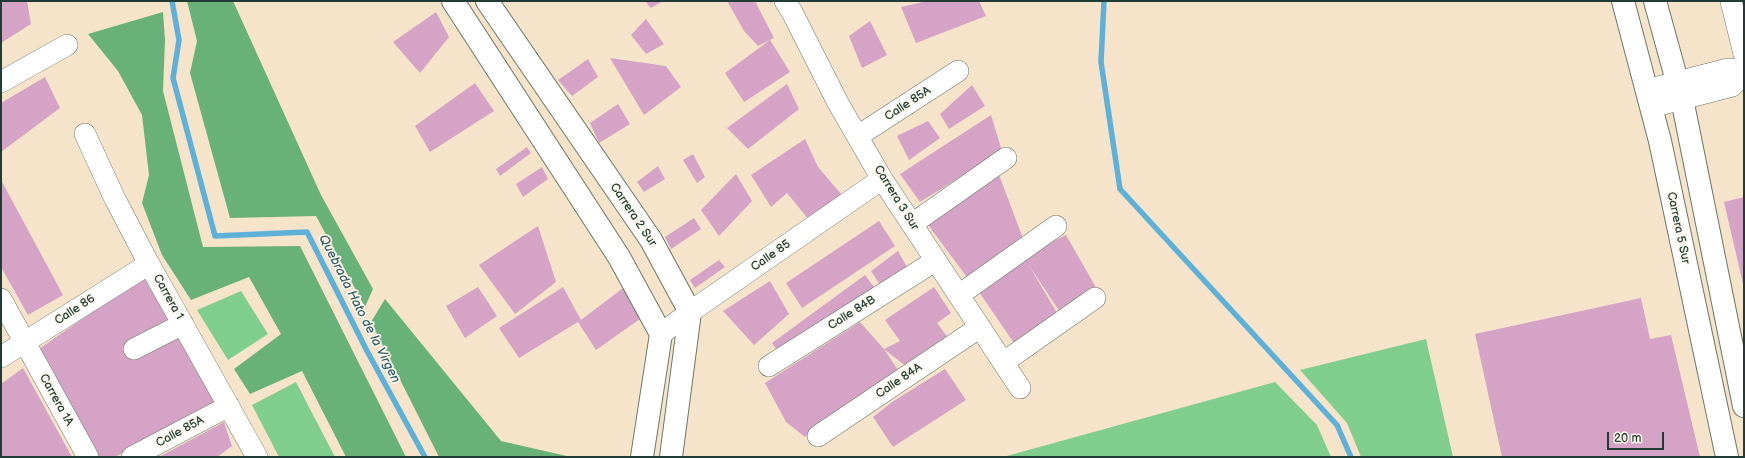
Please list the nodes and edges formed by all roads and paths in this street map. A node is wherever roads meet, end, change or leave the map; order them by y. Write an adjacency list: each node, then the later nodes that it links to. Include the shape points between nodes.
1 (453, 1): 29 (street, via 619,257)
2 (487, 1): 26 (street, Carrera 2 Sur, via 651,240)
3 (1623, 1): 14 (street, Carrera 5 Sur)
4 (1655, 1): 13 (street)
5 (791, 4): 16 (street, Carrera 3 Sur, via 838,103)
6 (1736, 7): 8 (street)
7 (66, 45): 12 (street)
8 (1744, 54)
9 (1744, 70): 13 (street, via 1728,68)
10 (958, 71): 16 (street, Calle 85A)
11 (1744, 74): 13 (street, via 1732,86)
12 (1, 82)
13 (1680, 90): 14 (street); 37 (street)
14 (1649, 99): 44 (street, Carrera 5 Sur)
15 (85, 134): 22 (street, Carrera 1)
16 (858, 136): 18 (street, Carrera 3 Sur)
17 (1006, 158): 19 (street)
18 (882, 179): 19 (street, Carrera 3 Sur); 26 (street, Calle 85)
19 (912, 224): 21 (street, Carrera 3 Sur)
20 (1056, 226): 23 (street)
21 (935, 261): 23 (street, Carrera 3 Sur); 34 (street, Calle 84B)
22 (149, 264): 27 (street, Carrera 1); 30 (street, Calle 86)
23 (959, 295): 28 (street, Carrera 3 Sur)
24 (1095, 298): 33 (street)
25 (1, 299): 30 (street, Carrera 1A)
26 (690, 312): 29 (street, Calle 85); 43 (street)
27 (183, 324): 31 (street); 36 (street, Carrera 1)
28 (980, 327): 33 (street, Carrera 3 Sur); 38 (street, Calle 84A)
29 (661, 334): 42 (street)
30 (25, 343): 32 (street, Calle 86); 39 (street, Carrera 1A)
31 (134, 349)
32 (2, 354)
33 (1004, 362): 35 (street, Carrera 3 Sur)
34 (769, 366)
35 (1020, 388)
36 (229, 406): 40 (street, Calle 85A); 41 (street, Carrera 1)
37 (1744, 406)
38 (818, 436)
39 (88, 457)
40 (132, 457)
41 (257, 457)
42 (642, 457)
43 (671, 457)
44 (1727, 457)

